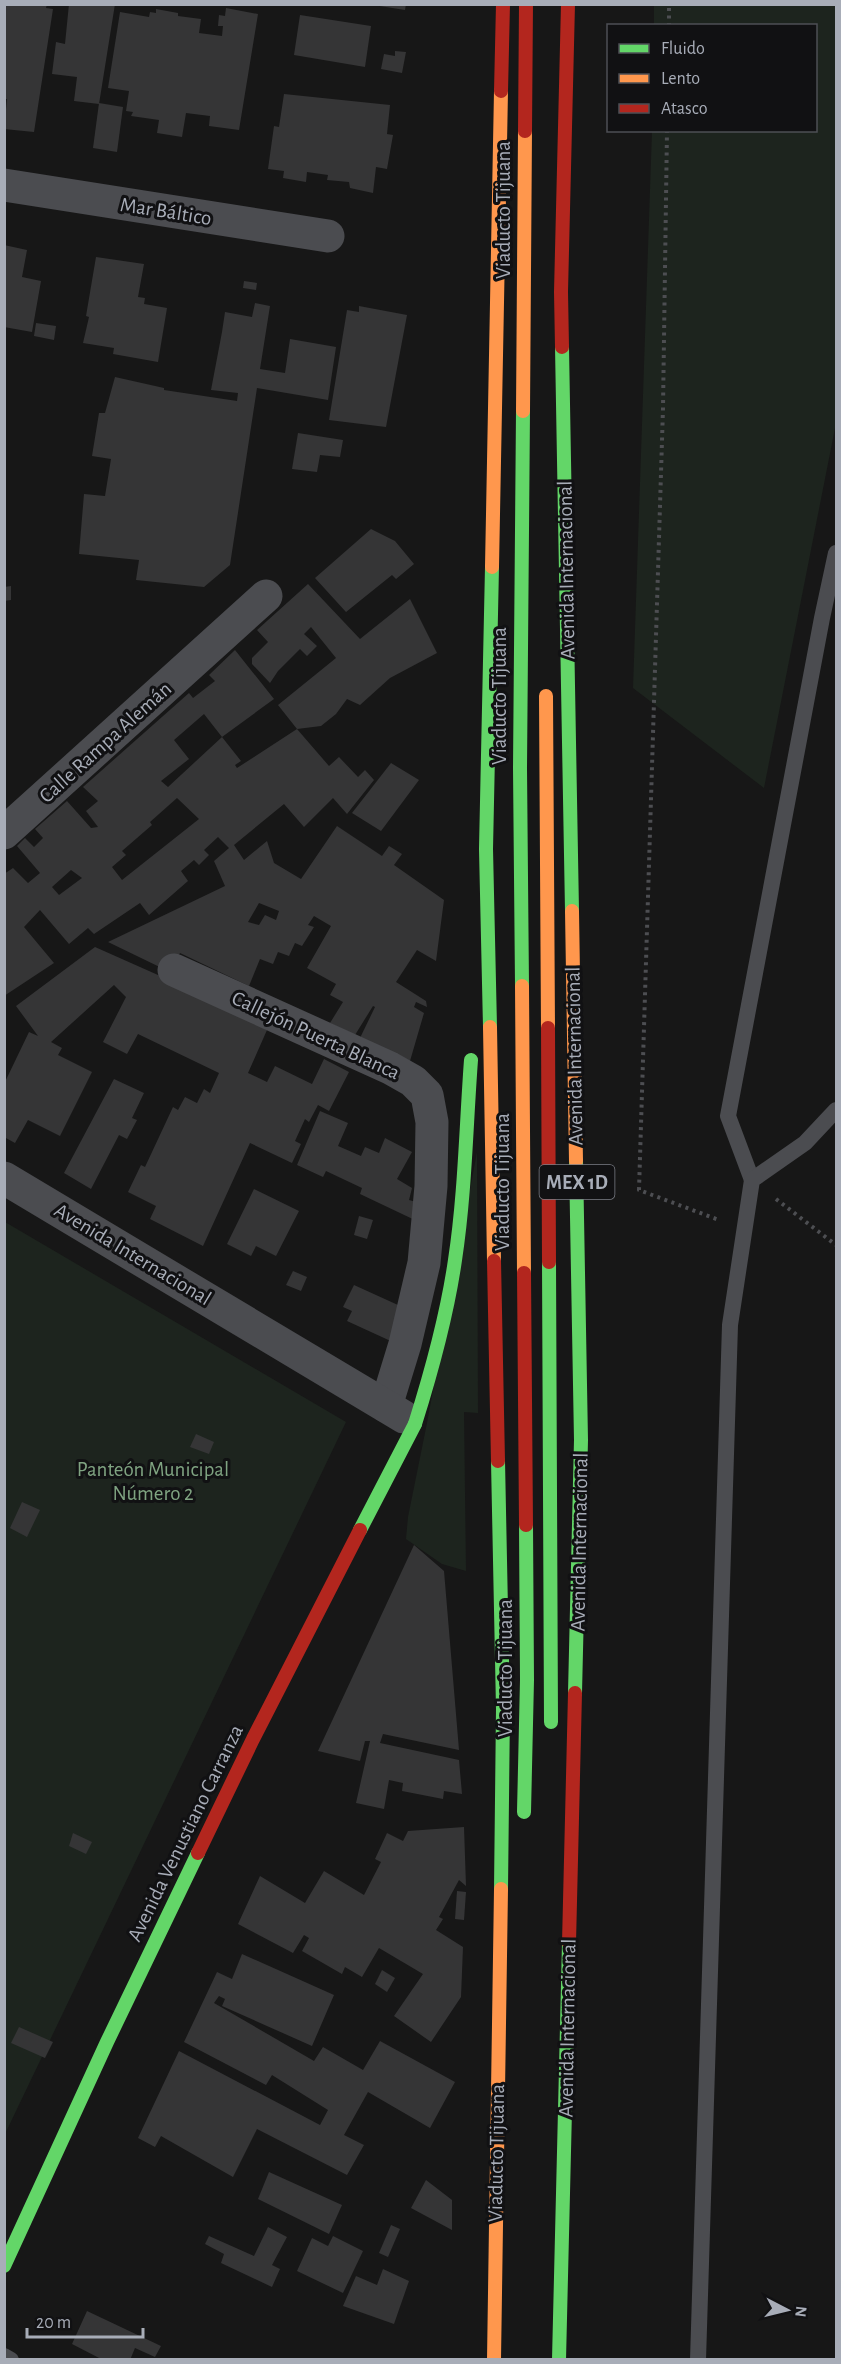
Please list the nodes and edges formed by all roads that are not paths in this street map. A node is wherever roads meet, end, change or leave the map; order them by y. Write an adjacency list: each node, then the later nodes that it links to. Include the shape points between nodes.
1 (503, 4): 10 (main road)
2 (526, 4): 20 (main road, Viaducto Tijuana, via 520,756 527,1680)
3 (568, 4): 25 (main road, Avenida Internacional / MEX 1D, via 561,292 581,1440)
4 (4, 185): 5 (street, Mar Báltico)
5 (328, 236)
6 (837, 553): 16 (lane, via 819,629 728,1116)
7 (266, 597): 9 (street, Calle Rampa Alemán)
8 (546, 684): 19 (main road)
9 (4, 833)
10 (486, 849): 12 (main road); 24 (main road, via 503,1709)
11 (174, 970): 17 (street, Callejón Puerta Blanca, via 390,1068 413,1081 427,1095 432,1122 431,1186 424,1263)
12 (475, 992)
13 (472, 1040): 18 (main road, Avenida Venustiano Carranza, via 461,1211 451,1287 434,1364)
14 (837, 1110): 16 (lane, via 805,1143)
15 (4, 1178): 17 (street, Avenida Internacional)
16 (752, 1180): 26 (lane, via 730,1325)
17 (386, 1406): 18 (street, Avenida Internacional)
18 (415, 1424): 21 (main road, Avenida Venustiano Carranza, via 253,1739)
19 (551, 1735)
20 (524, 1822)
21 (4, 2266)
22 (4, 2356): 23 (lane)
23 (12, 2360)
24 (495, 2360)
25 (559, 2360)
26 (698, 2360)

